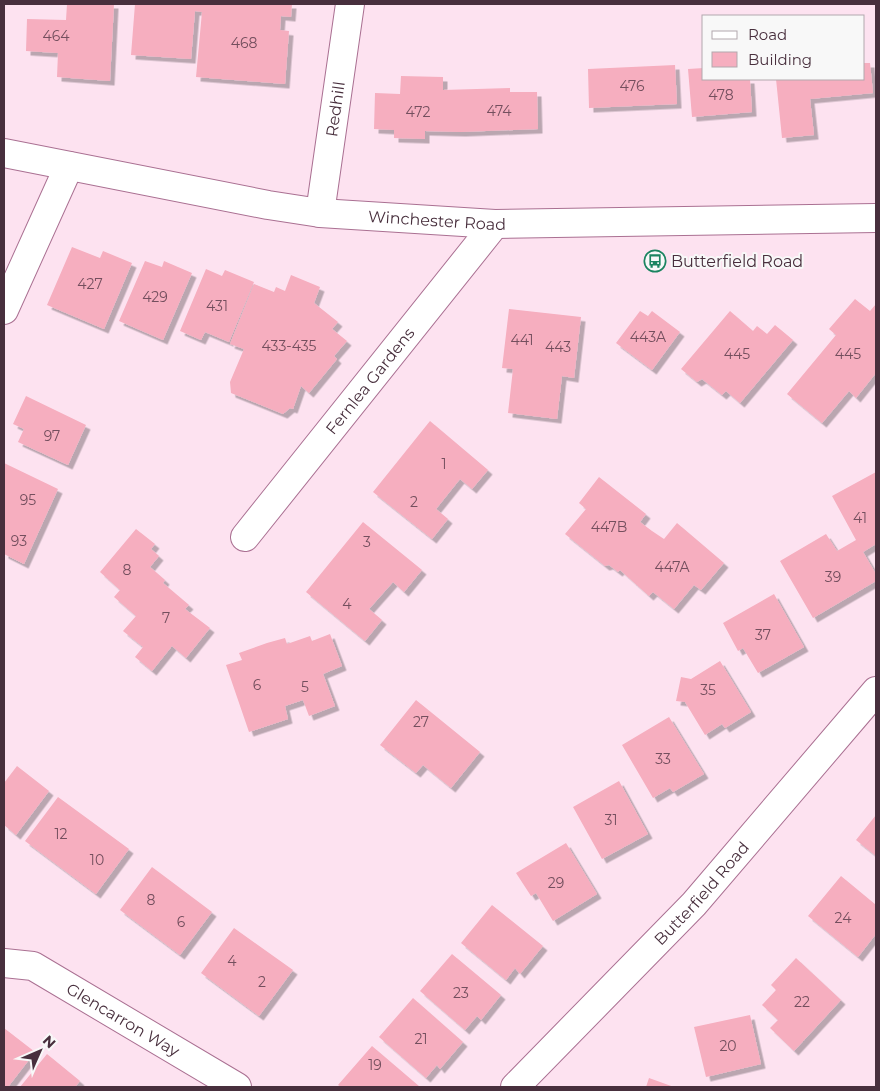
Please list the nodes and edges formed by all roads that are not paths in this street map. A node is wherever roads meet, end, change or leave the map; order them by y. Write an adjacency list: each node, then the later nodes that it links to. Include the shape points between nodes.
1 (350, 4): 4 (street, Redhill)
2 (4, 153): 3 (street, Winchester Road)
3 (69, 166): 4 (street, Winchester Road); 7 (street)
4 (320, 214): 6 (street, Winchester Road)
5 (876, 218): 6 (street, Winchester Road)
6 (496, 224): 8 (street, Fernlea Gardens)
7 (4, 310)
8 (245, 537)
9 (876, 691): 10 (street, Butterfield Road)
10 (868, 719): 13 (street, Butterfield Road)
11 (4, 963): 12 (street, Glencarron Way, via 33,966)
12 (237, 1087)
13 (515, 1087)

